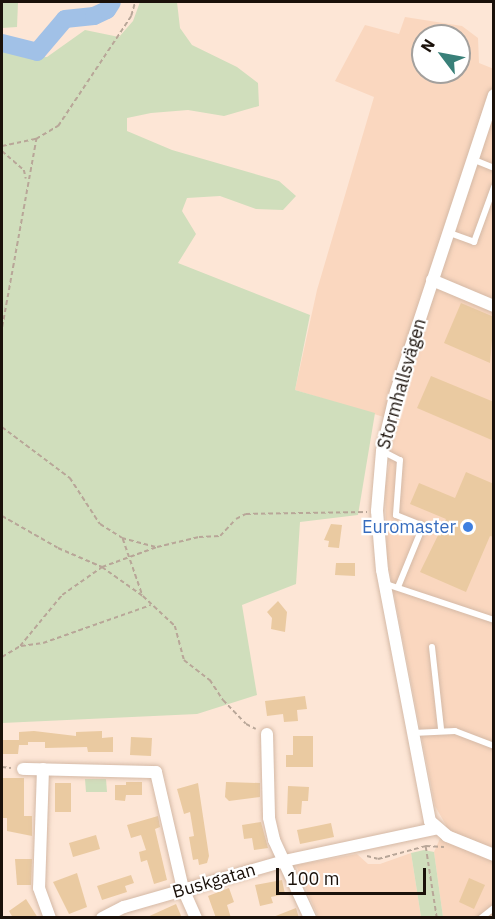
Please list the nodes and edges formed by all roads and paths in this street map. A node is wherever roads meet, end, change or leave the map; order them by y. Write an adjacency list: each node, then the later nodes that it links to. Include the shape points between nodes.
1 (135, 2): 3 (path, via 131,16 64,118)
2 (494, 95): 6 (street, Stormhallsvägen)
3 (36, 139): 4 (path); 8 (path)
4 (2, 146)
5 (2, 151): 8 (path, via 24,170)
6 (471, 159): 7 (lane); 10 (street, Stormhallsvägen)
7 (494, 168)
8 (26, 180): 13 (path)
9 (494, 187): 10 (lane, via 474,242)
10 (446, 232): 11 (street, Stormhallsvägen)
11 (432, 280): 12 (street); 15 (street, Stormhallsvägen, via 396,392)
12 (494, 306)
13 (2, 327)
14 (2, 427): 18 (path, via 70,478 100,524)
15 (382, 451): 16 (street, Stormhallsvägen); 23 (lane, via 400,460 396,515 423,526)
16 (377, 512): 19 (path, via 246,514 220,536); 22 (street, Stormhallsvägen)
17 (2, 516): 21 (path, via 58,549)
18 (122, 538): 19 (path); 20 (path)
19 (157, 547): 20 (path)
20 (130, 557): 21 (path); 24 (path)
21 (102, 567): 24 (path); 27 (path, via 62,595)
22 (385, 584): 23 (lane); 31 (street, Stormhallsvägen)
23 (398, 587): 26 (lane)
24 (142, 596): 25 (path)
25 (152, 605): 27 (path, via 43,643); 32 (path, via 175,626 184,660 210,680 246,724)
26 (494, 620)
27 (20, 646): 29 (path)
28 (432, 646): 30 (lane)
29 (2, 657)
30 (441, 729): 31 (lane); 33 (lane)
31 (412, 734): 36 (street, Stormhallsvägen, via 423,800)
32 (267, 735): 41 (street, via 269,818)
33 (494, 746)
34 (23, 769): 35 (street)
35 (43, 769): 42 (street, via 156,772); 44 (street, via 39,888)
36 (435, 829): 37 (street, Buskgatan); 40 (street)
37 (360, 846): 38 (path, via 366,856 378,859); 41 (street, Buskgatan)
38 (426, 846): 39 (path); 48 (path)
39 (447, 848)
40 (494, 855)
41 (284, 861): 42 (street, Buskgatan); 47 (street)
42 (183, 889): 45 (street, Buskgatan); 46 (street)
43 (494, 908): 49 (lane)
44 (50, 918)
45 (102, 918)
46 (196, 918)
47 (310, 918)
48 (437, 918)
49 (481, 918)

